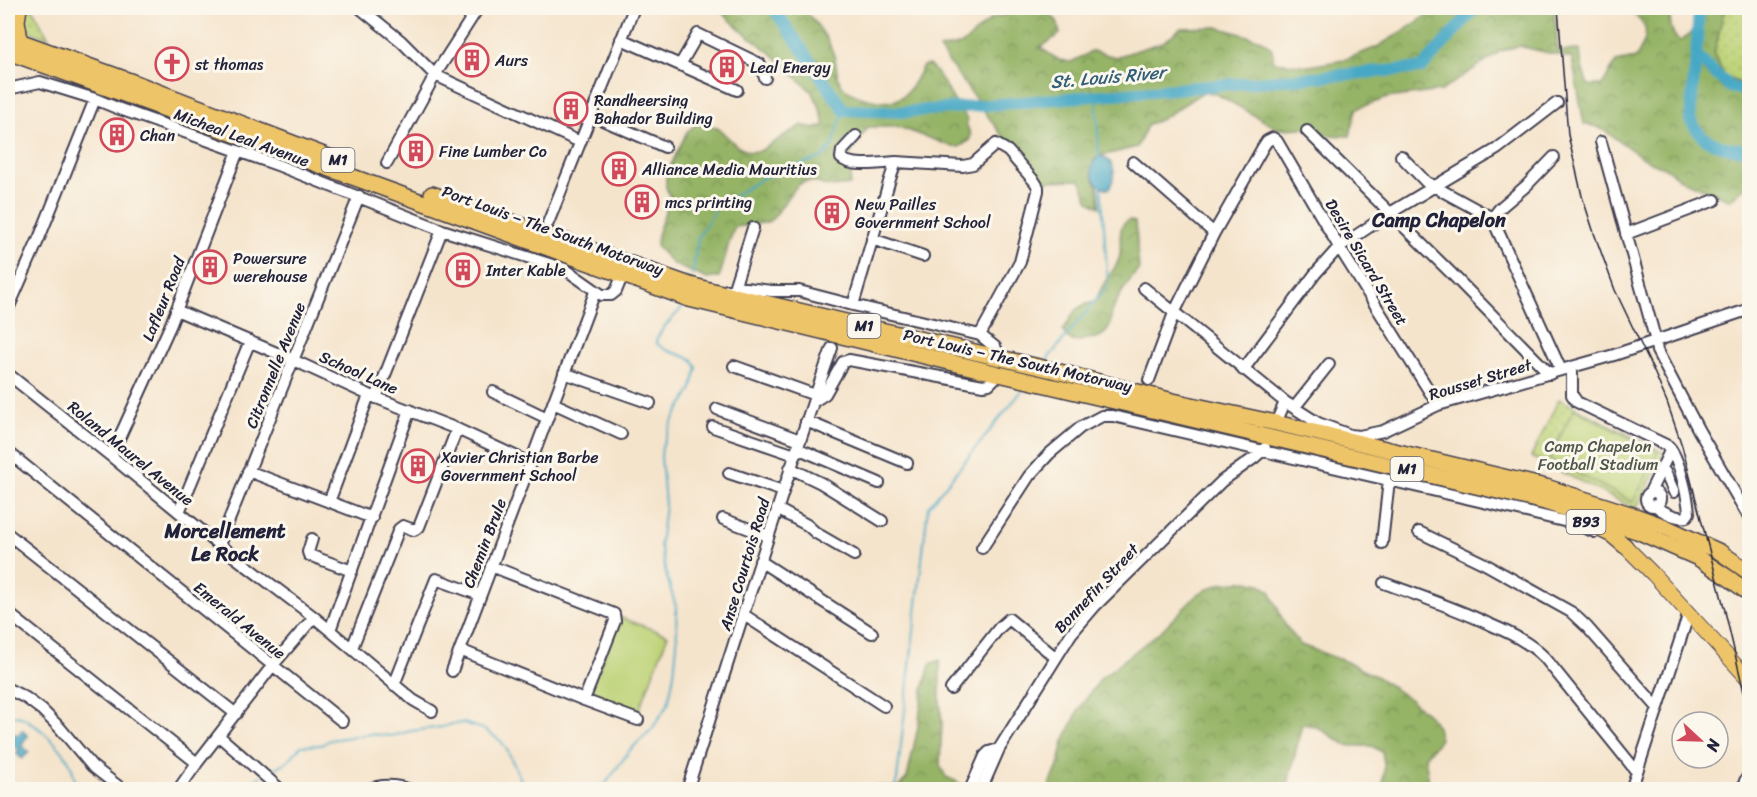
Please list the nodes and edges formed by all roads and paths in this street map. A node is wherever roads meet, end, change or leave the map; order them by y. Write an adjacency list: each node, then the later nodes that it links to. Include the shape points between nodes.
1 (18, 8): 5 (main road); 6 (highway)
2 (360, 8): 12 (street)
3 (478, 8): 12 (street)
4 (633, 8): 7 (street)
5 (8, 15)
6 (11, 31): 44 (highway, Port Louis – The South Motorway / M1, via 86,65)
7 (621, 39): 10 (street); 18 (street)
8 (8, 52): 11 (highway, Port Louis – The South Motorway / M1)
9 (8, 59): 11 (highway, via 47,73)
10 (680, 65): 13 (street, via 698,34 760,64); 15 (street)
11 (69, 75): 43 (highway, Port Louis – The South Motorway / M1)
12 (435, 75): 21 (street); 29 (street)
13 (765, 78)
14 (8, 89): 16 (street, Micheal Leal Avenue, via 40,82)
15 (737, 90)
16 (95, 99): 24 (street, Micheal Leal Avenue); 49 (street)
17 (1557, 103): 30 (street, via 1497,149)
18 (591, 115): 21 (street); 23 (street)
19 (1307, 131): 33 (street)
20 (856, 136): 27 (street, via 842,151 843,160)
21 (580, 142): 35 (street)
22 (1601, 142): 39 (street)
23 (665, 147)
24 (238, 151): 31 (street, Micheal Leal Avenue); 51 (street, Lafleur Road)
25 (1401, 156): 30 (street)
26 (1554, 157): 34 (street)
27 (896, 162): 40 (street); 54 (street, via 963,166 973,164 996,144 1008,151 1038,187 1020,262)
28 (1133, 162): 38 (street)
29 (387, 163)
30 (1434, 187): 33 (street); 34 (street)
31 (359, 196): 37 (street, Micheal Leal Avenue); 60 (street, Citronnelle Avenue)
32 (1715, 200): 39 (street)
33 (1390, 213): 41 (street); 66 (street)
34 (1492, 218): 63 (street)
35 (548, 223)
36 (753, 228): 47 (street)
37 (442, 230): 46 (street, Micheal Leal Avenue, via 565,269); 71 (street)
38 (1214, 233): 41 (street, Desire Sicard Street, via 1263,147 1273,138); 52 (street)
39 (1626, 234): 56 (street)
40 (872, 239): 42 (street); 48 (street)
41 (1339, 248): 64 (street); 76 (street, Desire Sicard Street)
42 (923, 256)
43 (623, 274): 44 (highway, Port Louis – The South Motorway / M1); 46 (street, via 611,295)
44 (670, 284): 47 (highway, Port Louis – The South Motorway / M1)
45 (1144, 288): 52 (street, Rousset Street)
46 (595, 292): 65 (street, Chemin Brule)
47 (717, 293): 48 (street, via 799,291); 53 (highway, Port Louis – The South Motorway / M1); 59 (highway, Port Louis – The South Motorway / M1)
48 (854, 305): 54 (street)
49 (8, 309)
50 (1749, 309): 56 (street, Rousset Street)
51 (176, 310): 55 (street, School Lane); 90 (street, Lafleur Road)
52 (1174, 313): 64 (street, Rousset Street); 69 (street)
53 (817, 330): 57 (highway, Port Louis – The South Motorway / M1); 58 (street, via 830,339)
54 (980, 335): 59 (street, via 995,346)
55 (250, 341): 60 (street, School Lane); 105 (street)
56 (1655, 341): 63 (street, Rousset Street); 108 (street)
57 (873, 344): 58 (street, via 843,342); 67 (highway, Port Louis – The South Motorway / M1)
58 (832, 348): 72 (street, Anse Courtois Road)
59 (1002, 358): 81 (highway, Port Louis – The South Motorway / M1)
60 (293, 360): 71 (street, School Lane); 95 (street, Citronnelle Avenue)
61 (1329, 364): 75 (street)
62 (734, 366): 72 (street)
63 (1567, 369): 66 (street, Rousset Street); 87 (street, via 1577,402)
64 (1243, 370): 75 (street, Rousset Street)
65 (564, 373): 73 (street, Chemin Brule); 74 (street)
66 (1550, 374): 76 (street, Rousset Street)
67 (1005, 375): 72 (street, via 983,385 849,360 843,362 825,394); 85 (highway, Port Louis – The South Motorway / M1)
68 (8, 377): 90 (street, Roland Maurel Avenue)
69 (1149, 380)
70 (493, 392): 79 (street)
71 (373, 396): 78 (street, School Lane); 102 (street)
72 (814, 399): 80 (street, Anse Courtois Road)
73 (553, 403): 79 (street, Chemin Brule); 84 (street)
74 (650, 403)
75 (1289, 405): 76 (street, Rousset Street, via 1318,423 1359,436 1383,431); 81 (street)
76 (1438, 405)
77 (717, 409): 86 (street)
78 (410, 410): 83 (street, School Lane); 106 (street)
79 (547, 418): 91 (street, Chemin Brule)
80 (806, 421): 86 (street, Anse Courtois Road); 92 (street)
81 (1276, 423): 122 (highway, Port Louis – The South Motorway / M1, via 1545,487 1664,526 1720,552)
82 (713, 427): 86 (street)
83 (457, 429): 91 (street, School Lane); 132 (street, via 419,527 399,529)
84 (621, 434)
85 (1273, 439): 88 (street, Bonnefin Street); 103 (highway, Port Louis – The South Motorway / M1)
86 (797, 448): 93 (street, Anse Courtois Road); 98 (street)
87 (1671, 449): 94 (street); 100 (street)
88 (1263, 451): 97 (street); 117 (street, via 1102,416 1081,427 1049,454 1029,476); 134 (street, Bonnefin Street, via 1222,481 1146,554 1095,606)
89 (8, 452): 135 (street, Emerald Avenue)
90 (111, 456): 105 (street, Roland Maurel Avenue)
91 (530, 463): 120 (street, Chemin Brule)
92 (907, 463)
93 (790, 468): 99 (street, Anse Courtois Road); 109 (street)
94 (1661, 469): 100 (street); 101 (street)
95 (248, 471): 102 (street); 115 (street, Citronnelle Avenue)
96 (729, 473): 99 (street)
97 (1389, 480): 114 (street); 116 (street, via 1576,524)
98 (879, 483)
99 (783, 491): 104 (street, Anse Courtois Road)
100 (1679, 491): 101 (street); 101 (street, via 1689,510 1686,517 1659,509)
101 (1655, 499)
102 (329, 502): 106 (street)
103 (1545, 502): 116 (highway, B93); 124 (highway, Port Louis – The South Motorway / M1, via 1637,531 1698,558)
104 (777, 509): 112 (street, Anse Courtois Road); 118 (street)
105 (179, 512): 115 (street, Roland Maurel Avenue)
106 (372, 518): 121 (street)
107 (723, 519): 112 (street)
108 (1749, 519)
109 (882, 521)
110 (1419, 532): 143 (street, via 1571,612)
111 (8, 534): 145 (street)
112 (768, 536): 119 (street, Anse Courtois Road)
113 (312, 539): 121 (street, via 309,555)
114 (1382, 543)
115 (219, 544): 129 (street, Roland Maurel Avenue)
116 (1625, 546): 127 (main road, B93)
117 (981, 548)
118 (854, 555)
119 (760, 561): 128 (street, Anse Courtois Road); 131 (street)
120 (491, 566): 125 (street, Chemin Brule); 141 (street, via 614,614 615,621)
121 (352, 571): 130 (street)
122 (1749, 573)
123 (1384, 583): 151 (street, via 1458,609 1533,646)
124 (1749, 594)
125 (480, 595): 133 (street, Chemin Brule); 138 (street, via 436,579)
126 (8, 613): 150 (street)
127 (1689, 613): 137 (main road, B93); 143 (street)
128 (744, 615): 142 (street); 158 (street, Anse Courtois Road)
129 (314, 617): 130 (street, Roland Maurel Avenue); 135 (street)
130 (330, 630): 132 (street, Roland Maurel Avenue)
131 (872, 633)
132 (352, 648): 138 (street, Roland Maurel Avenue)
133 (460, 650): 136 (street, Chemin Brule); 141 (street)
134 (1055, 657): 140 (street, via 1009,619); 149 (street, Bonnefin Street)
135 (273, 665): 145 (street); 147 (street, Emerald Avenue)
136 (452, 671)
137 (1749, 681)
138 (394, 685): 144 (street, Roland Maurel Avenue)
139 (8, 689): 154 (street, via 42,710 92,766)
140 (951, 689)
141 (584, 700): 146 (street)
142 (884, 706)
143 (1658, 708): 151 (street)
144 (432, 711)
145 (236, 714): 148 (street)
146 (638, 720)
147 (342, 721)
148 (219, 736): 150 (street); 153 (street)
149 (999, 749): 159 (street, via 985,756); 160 (street, Bonnefin Street)
150 (196, 763): 155 (street)
151 (1637, 772): 161 (street)
152 (1749, 772): 162 (street)
153 (278, 786)
154 (123, 789)
155 (178, 789)
156 (367, 789): 157 (street)
157 (411, 789)
158 (687, 789)
159 (970, 789)
160 (981, 789)
161 (1632, 789)
162 (1744, 789)

